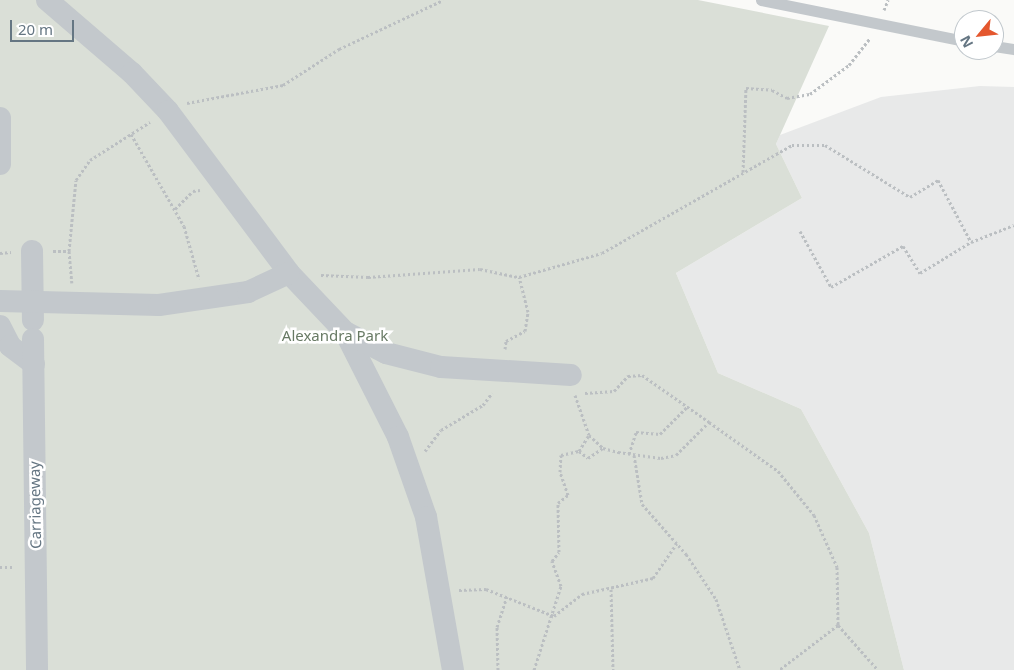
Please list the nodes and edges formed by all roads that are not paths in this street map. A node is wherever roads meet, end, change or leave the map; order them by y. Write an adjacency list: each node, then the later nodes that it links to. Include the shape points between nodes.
1 (47, 0): 7 (street, via 132,73 168,111)
2 (762, 0): 3 (lane)
3 (954, 38)
4 (0, 118): 5 (street)
5 (0, 164)
6 (32, 251): 9 (street, Carriageway)
7 (289, 273): 9 (street, via 248,292 159,305 74,302); 11 (street)
8 (0, 301): 9 (street)
9 (33, 320): 12 (street, Carriageway)
10 (0, 326): 12 (street, via 10,346)
11 (345, 332): 13 (street, via 386,353 441,367 500,372); 15 (street, via 373,380 426,517)
12 (34, 364): 14 (street, Carriageway)
13 (573, 385)
14 (36, 670)
15 (453, 670)

